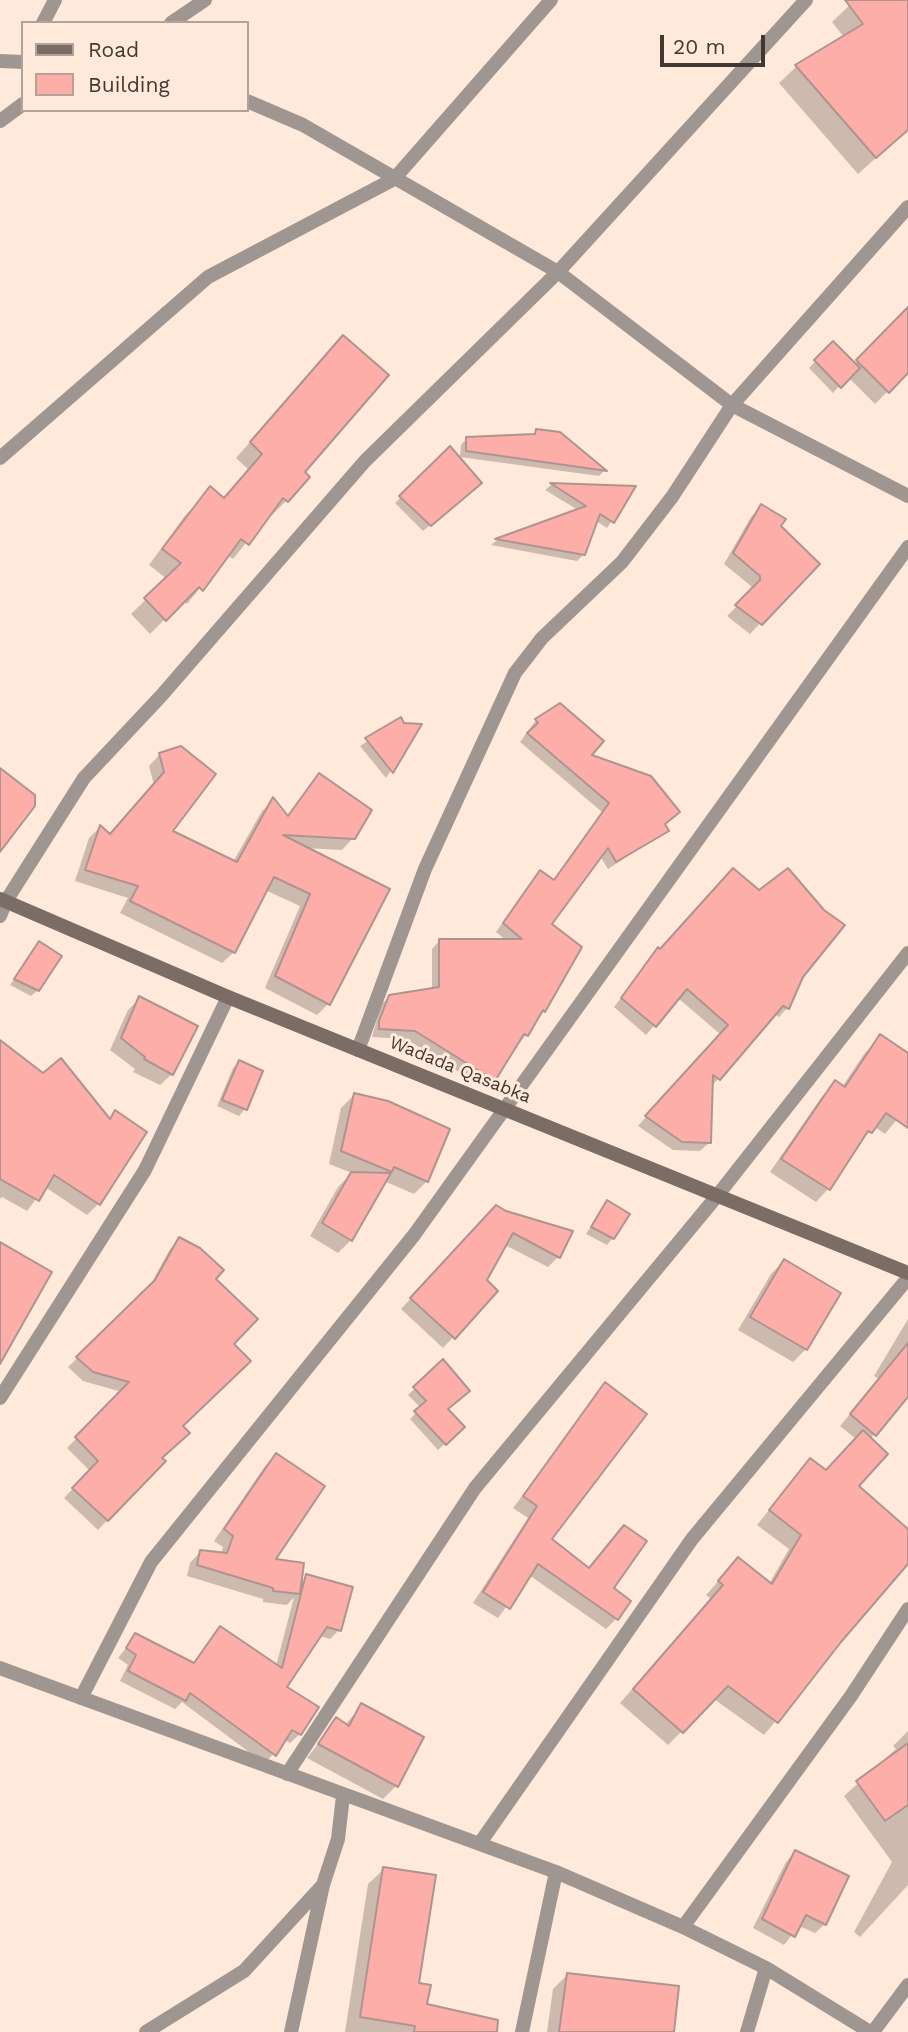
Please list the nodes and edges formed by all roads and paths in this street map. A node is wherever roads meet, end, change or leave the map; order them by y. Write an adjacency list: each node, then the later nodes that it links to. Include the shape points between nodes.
1 (55, 0): 5 (street)
2 (205, 0): 6 (street)
3 (551, 0): 12 (street)
4 (806, 0): 14 (street)
5 (44, 21)
6 (174, 21)
7 (0, 61): 8 (street)
8 (21, 62)
9 (248, 101): 12 (street, via 303,125)
10 (21, 105): 11 (street)
11 (0, 121)
12 (394, 179): 14 (street); 16 (street, via 208,277)
13 (908, 207): 15 (street)
14 (558, 272): 15 (street); 19 (street, via 365,461 84,778)
15 (732, 405): 17 (street); 23 (street, via 672,497 622,562 542,638 515,673 425,869)
16 (0, 458)
17 (908, 496)
18 (908, 547): 24 (street)
19 (3, 900): 20 (street); 22 (street, Wadada Qasabka)
20 (0, 916)
21 (908, 953): 25 (street)
22 (228, 997): 23 (street, Wadada Qasabka); 27 (street, via 145,1170)
23 (358, 1050): 24 (street, Wadada Qasabka)
24 (507, 1110): 25 (street, Wadada Qasabka); 30 (street, via 414,1235 151,1562)
25 (717, 1196): 26 (street, Wadada Qasabka); 31 (street, via 475,1488)
26 (908, 1275): 33 (street, via 692,1539)
27 (0, 1398)
28 (908, 1609): 36 (street, via 851,1696)
29 (0, 1668): 30 (street)
30 (81, 1698): 31 (street)
31 (287, 1774): 32 (street)
32 (343, 1796): 33 (street); 35 (street, via 338,1839)
33 (480, 1843): 34 (street)
34 (556, 1872): 36 (street); 41 (street)
35 (323, 1885): 39 (street, via 244,1971); 40 (street)
36 (683, 1927): 37 (street)
37 (766, 1968): 42 (street); 43 (street)
38 (908, 1984): 43 (street)
39 (146, 2032)
40 (291, 2032)
41 (522, 2032)
42 (747, 2032)
43 (871, 2032)

